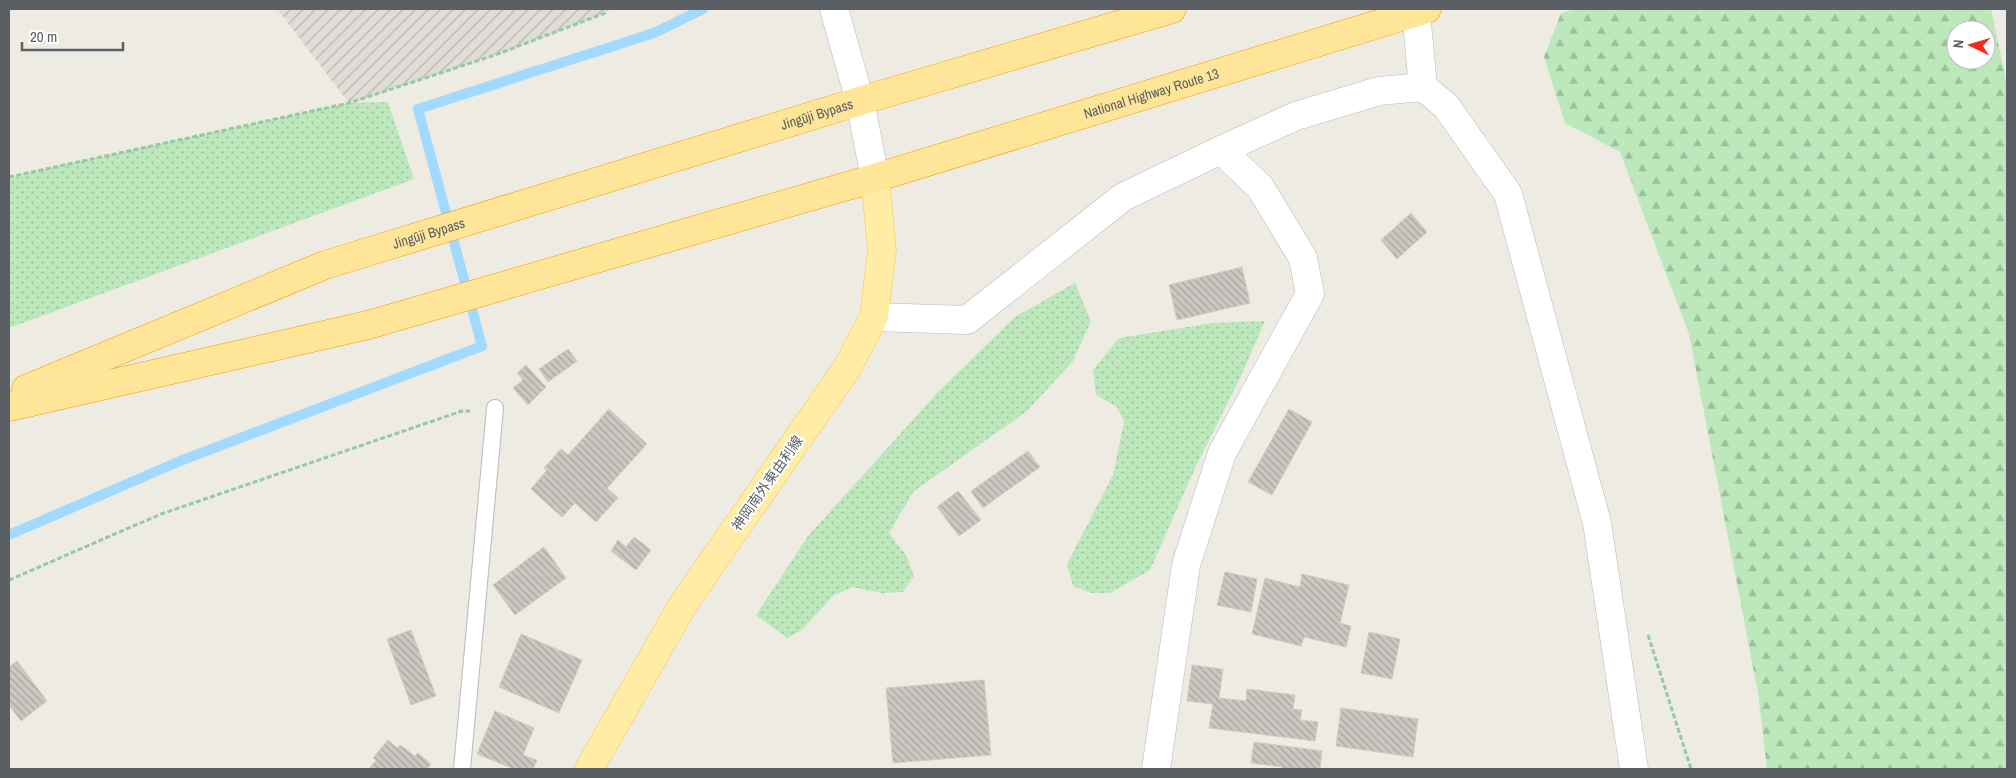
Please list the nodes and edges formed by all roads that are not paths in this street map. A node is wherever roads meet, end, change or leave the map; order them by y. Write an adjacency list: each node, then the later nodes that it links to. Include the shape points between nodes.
1 (834, 9): 5 (street)
2 (1172, 9): 5 (highway)
3 (1422, 10): 4 (street); 7 (highway, National Highway Route 13)
4 (1423, 87): 6 (street, via 1379,91 1315,110); 15 (street, via 1446,106 1508,194 1597,523)
5 (860, 101): 7 (street); 9 (highway, Jingūji Bypass, via 325,265)
6 (1220, 150): 8 (street, via 1123,197 966,320); 14 (street, via 1260,187 1303,258 1310,294 1222,453 1186,565)
7 (875, 178): 8 (main road, 神岡南外東由利線, via 882,250); 10 (highway, via 368,326)
8 (874, 317): 13 (main road, 神岡南外東由利線, via 847,368 684,603)
9 (9, 397)
10 (9, 407)
11 (495, 408): 12 (lane)
12 (462, 769)
13 (589, 769)
14 (1156, 769)
15 (1634, 769)

